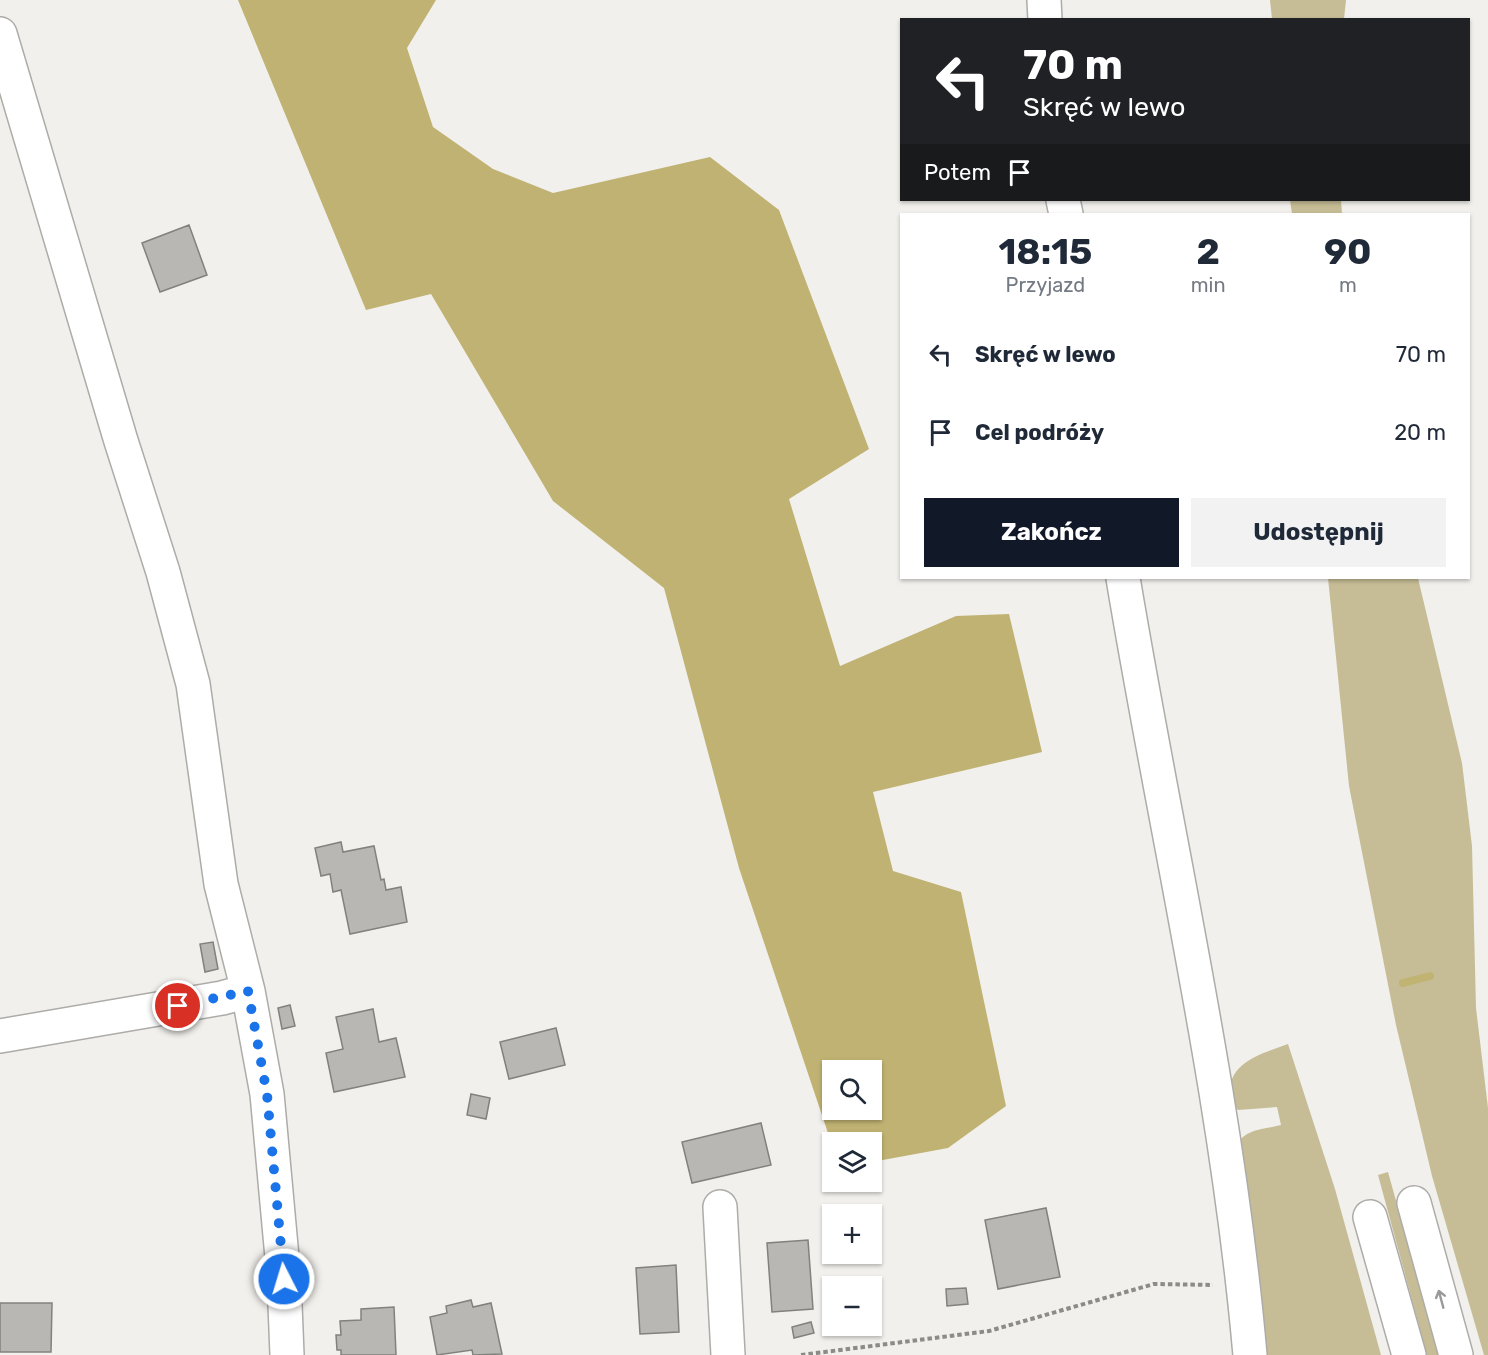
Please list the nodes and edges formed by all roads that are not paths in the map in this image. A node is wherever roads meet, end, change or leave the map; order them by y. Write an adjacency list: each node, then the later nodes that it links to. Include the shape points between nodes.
1 (1044, 0): 2 (main road)
2 (1045, 18)
3 (0, 34): 5 (main road, via 163,572 193,684 221,884)
4 (1123, 579): 12 (main road, via 1219,1095 1238,1224)
5 (245, 981): 6 (main road, via 222,998); 10 (main road, via 267,1094 284,1279)
6 (0, 1036)
7 (1414, 1203): 14 (main road, one-way to 7)
8 (720, 1208): 11 (main road)
9 (1370, 1217): 13 (main road)
10 (286, 1355)
11 (728, 1355)
12 (1250, 1355)
13 (1409, 1355)
14 (1456, 1355)

